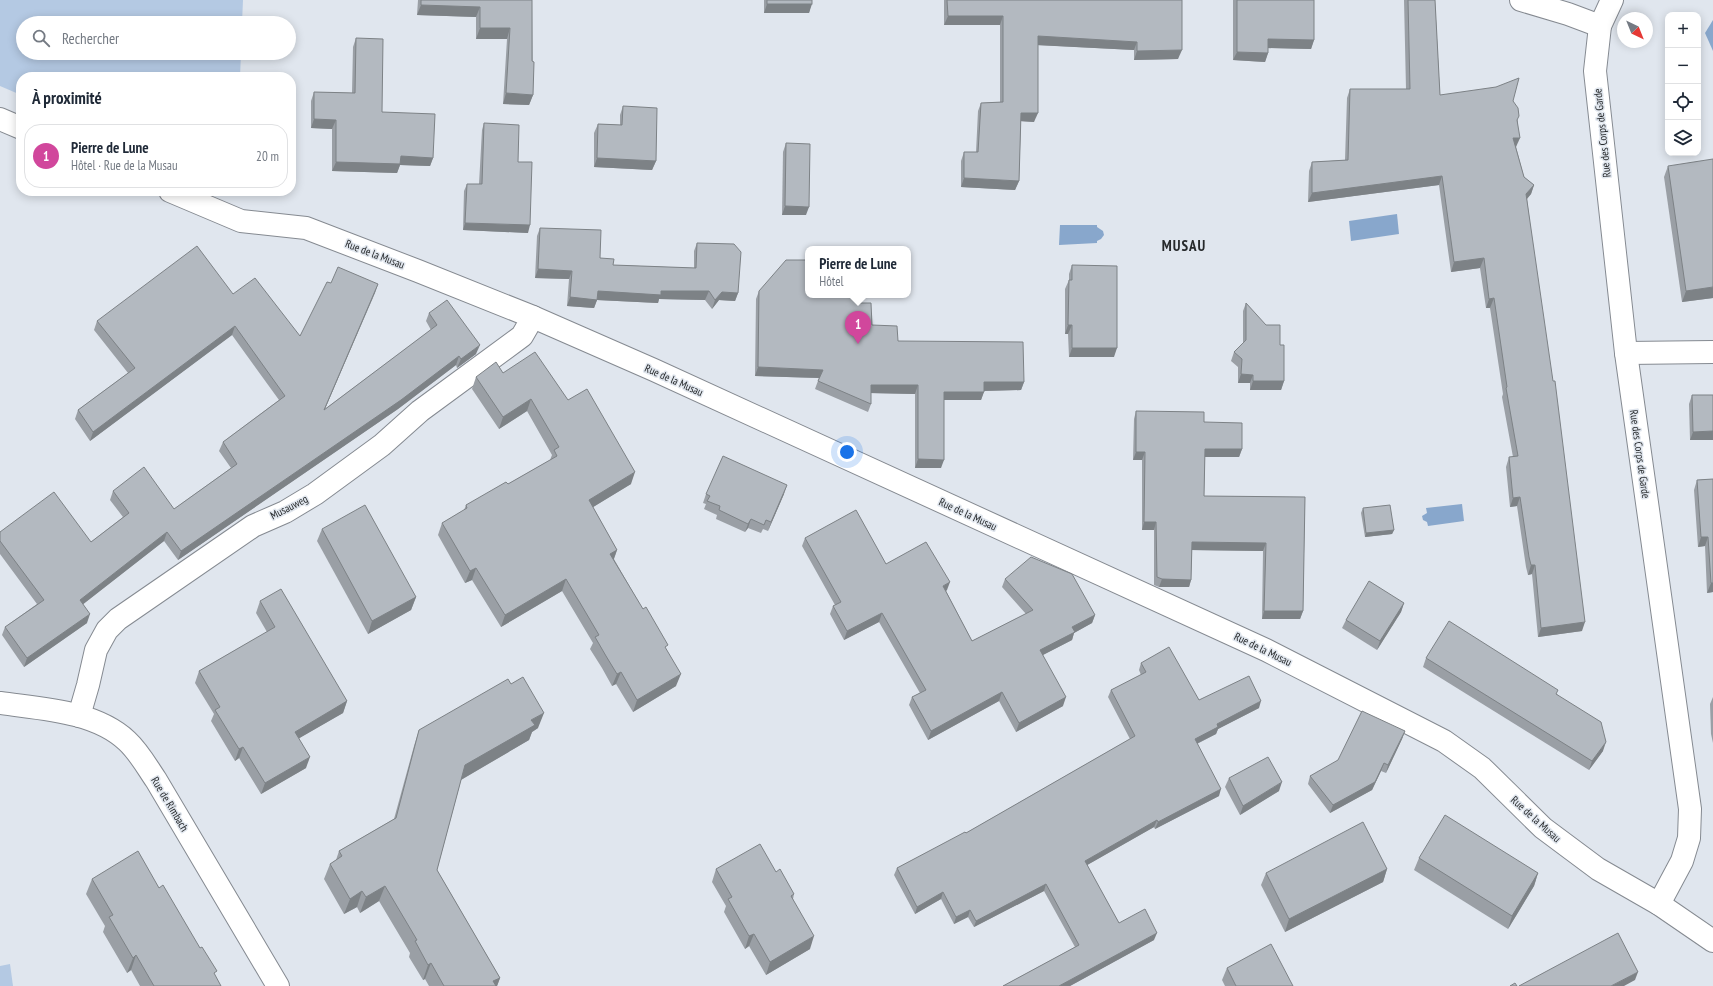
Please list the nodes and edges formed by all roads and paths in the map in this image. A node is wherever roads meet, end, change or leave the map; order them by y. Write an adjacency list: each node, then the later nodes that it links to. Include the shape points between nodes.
1 (1521, 0): 3 (street)
2 (1612, 0): 3 (street, Rue des Corps de Garde)
3 (1600, 26): 9 (street, Rue des Corps de Garde, via 1595,71)
4 (0, 119): 5 (street)
5 (16, 126)
6 (182, 196): 7 (street, Rue de la Musau, via 241,221 306,228)
7 (533, 317): 11 (street, Musauweg, via 522,336 420,411 382,445 321,490 285,512 253,526 118,619 107,630 96,650); 12 (street, Rue de la Musau, via 1266,650 1444,741 1482,768 1543,828 1598,869)
8 (1713, 352): 9 (street)
9 (1626, 353): 12 (street, Rue des Corps de Garde, via 1690,809 1689,838 1682,861)
10 (0, 703): 11 (street, Rue de Rimbach)
11 (79, 716): 14 (street, Rue de Rimbach, via 114,731 139,754)
12 (1659, 904): 13 (street, Rue de la Musau)
13 (1713, 942)
14 (278, 986)

